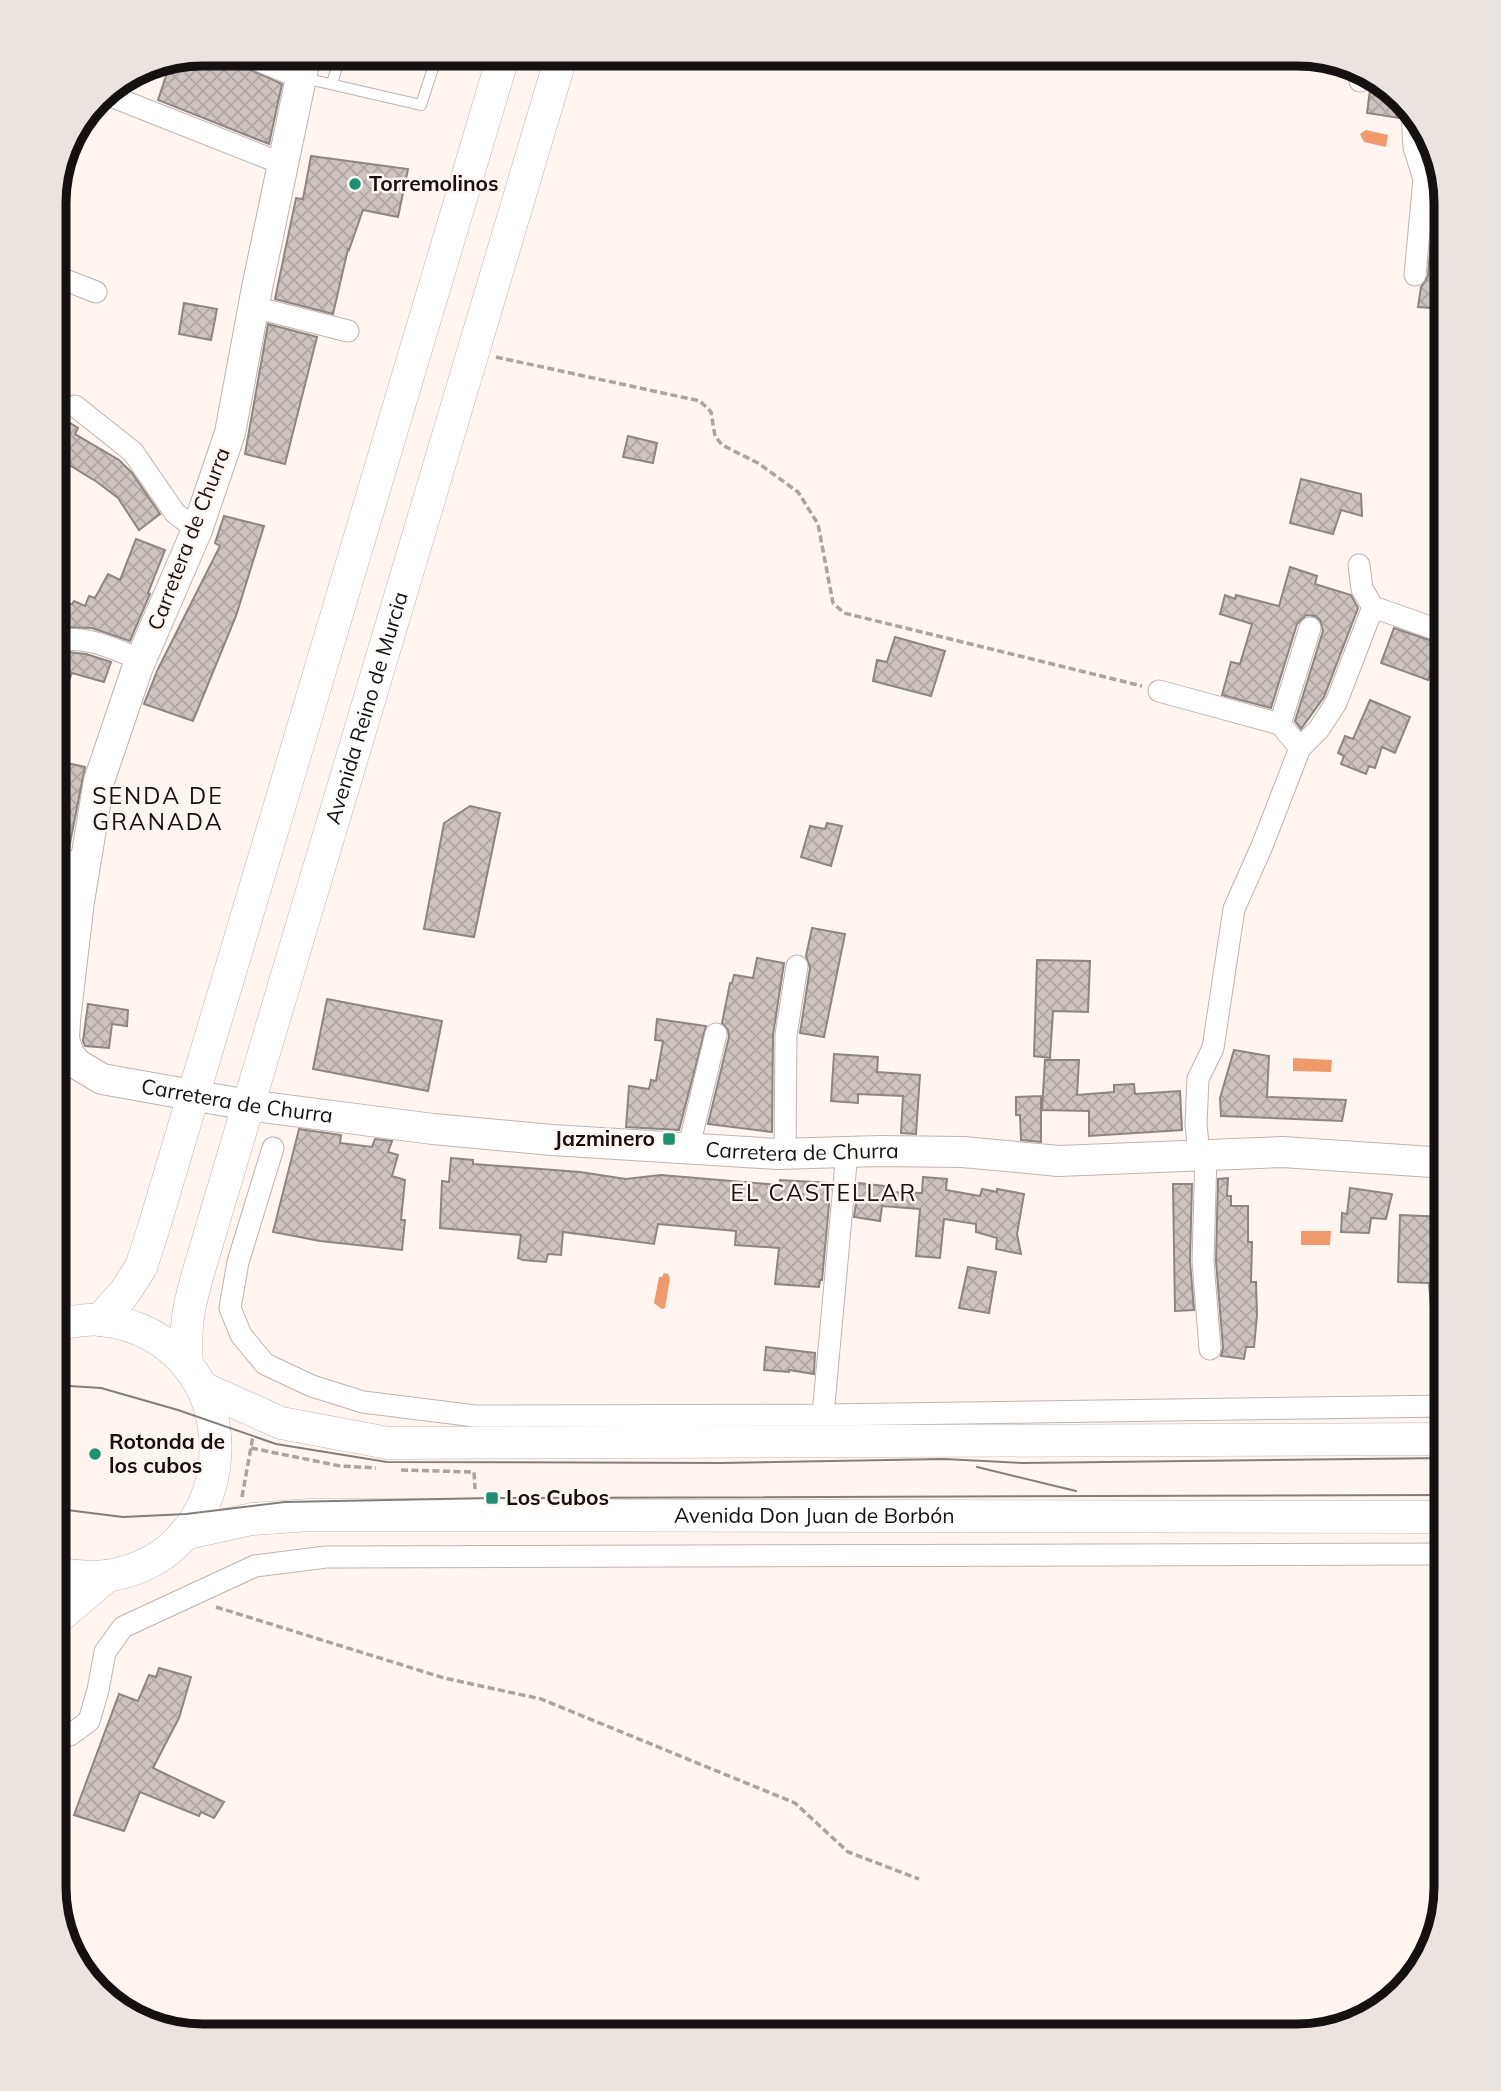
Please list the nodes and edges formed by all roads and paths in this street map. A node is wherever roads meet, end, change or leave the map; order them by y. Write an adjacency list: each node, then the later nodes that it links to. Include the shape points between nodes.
1 (304, 66): 6 (lane); 9 (street, Carretera de Churra)
2 (337, 66): 6 (lane)
3 (434, 66): 6 (lane, via 421,105)
4 (500, 66): 33 (main road)
5 (558, 66): 15 (main road, Avenida Reino de Murcia)
6 (332, 83)
7 (116, 98): 9 (street)
8 (1412, 130): 10 (street, via 1424,179)
9 (283, 164): 13 (street, Carretera de Churra)
10 (1415, 275)
11 (67, 281): 12 (street)
12 (96, 292)
13 (253, 307): 14 (street); 17 (street, Carretera de Churra, via 230,433)
14 (348, 331)
15 (473, 351): 24 (path, via 700,401 711,412 715,436 722,445 758,463 798,492 818,524 833,603 844,613); 34 (main road, Avenida Reino de Murcia)
16 (75, 406): 17 (street, via 133,452 174,513)
17 (197, 530): 23 (street, Carretera de Churra)
18 (1359, 565): 19 (street, via 1362,589)
19 (1373, 607): 21 (street); 26 (street, via 1336,703 1320,729)
20 (1310, 628): 25 (street)
21 (1434, 628)
22 (67, 638): 23 (street, via 100,643)
23 (141, 660): 28 (street, Carretera de Churra, via 99,781)
24 (1159, 691): 25 (street)
25 (1280, 724): 26 (street)
26 (1300, 748): 39 (street, via 1234,909 1213,1048 1198,1079 1196,1124)
27 (67, 861): 28 (street)
28 (85, 865): 30 (street, Carretera de Churra)
29 (797, 965): 38 (street, via 786,1035)
30 (67, 1005)
31 (716, 1034): 36 (street)
32 (66, 1069): 33 (street, Carretera de Churra, via 77,1064 102,1079)
33 (193, 1095): 34 (street, Carretera de Churra); 41 (main road, via 141,1267)
34 (248, 1105): 36 (street, Carretera de Churra, via 433,1129); 44 (main road, Avenida Reino de Murcia, via 189,1305 185,1335)
35 (273, 1148): 47 (street, via 238,1262 230,1308 241,1335 265,1364 312,1386 363,1402 475,1416)
36 (688, 1150): 38 (street, Carretera de Churra)
37 (847, 1152): 38 (street, Carretera de Churra); 39 (street, Carretera de Churra, via 962,1152 1059,1161); 47 (street)
38 (785, 1154)
39 (1202, 1155): 40 (street, Carretera de Churra, via 1282,1152); 43 (street)
40 (1434, 1162)
41 (100, 1320): 42 (main road); 44 (main road, via 148,1334 171,1349)
42 (66, 1323)
43 (1210, 1349)
44 (195, 1376): 46 (main road); 55 (main road, Avenida Reino de Murcia, via 215,1424 216,1464 206,1501)
45 (1434, 1406): 47 (street)
46 (260, 1413): 48 (main road, via 281,1423 387,1443); 49 (path)
47 (823, 1415)
48 (1434, 1439)
49 (251, 1448): 50 (path); 54 (path)
50 (380, 1469)
51 (393, 1470): 52 (path, via 474,1472)
52 (475, 1491)
53 (1434, 1517): 54 (main road, Avenida Don Juan de Borbón, via 310,1515)
54 (241, 1522): 55 (main road, Avenida Don Juan de Borbón)
55 (184, 1534): 58 (main road, via 162,1554)
56 (1434, 1554): 59 (street, via 326,1558 256,1566)
57 (66, 1575): 58 (main road)
58 (107, 1576): 60 (main road)
59 (188, 1597): 61 (street, via 123,1626 104,1652 89,1721); 62 (path, via 444,1678 541,1699 795,1803 848,1852)
60 (66, 1611)
61 (66, 1734)
62 (919, 1879)

